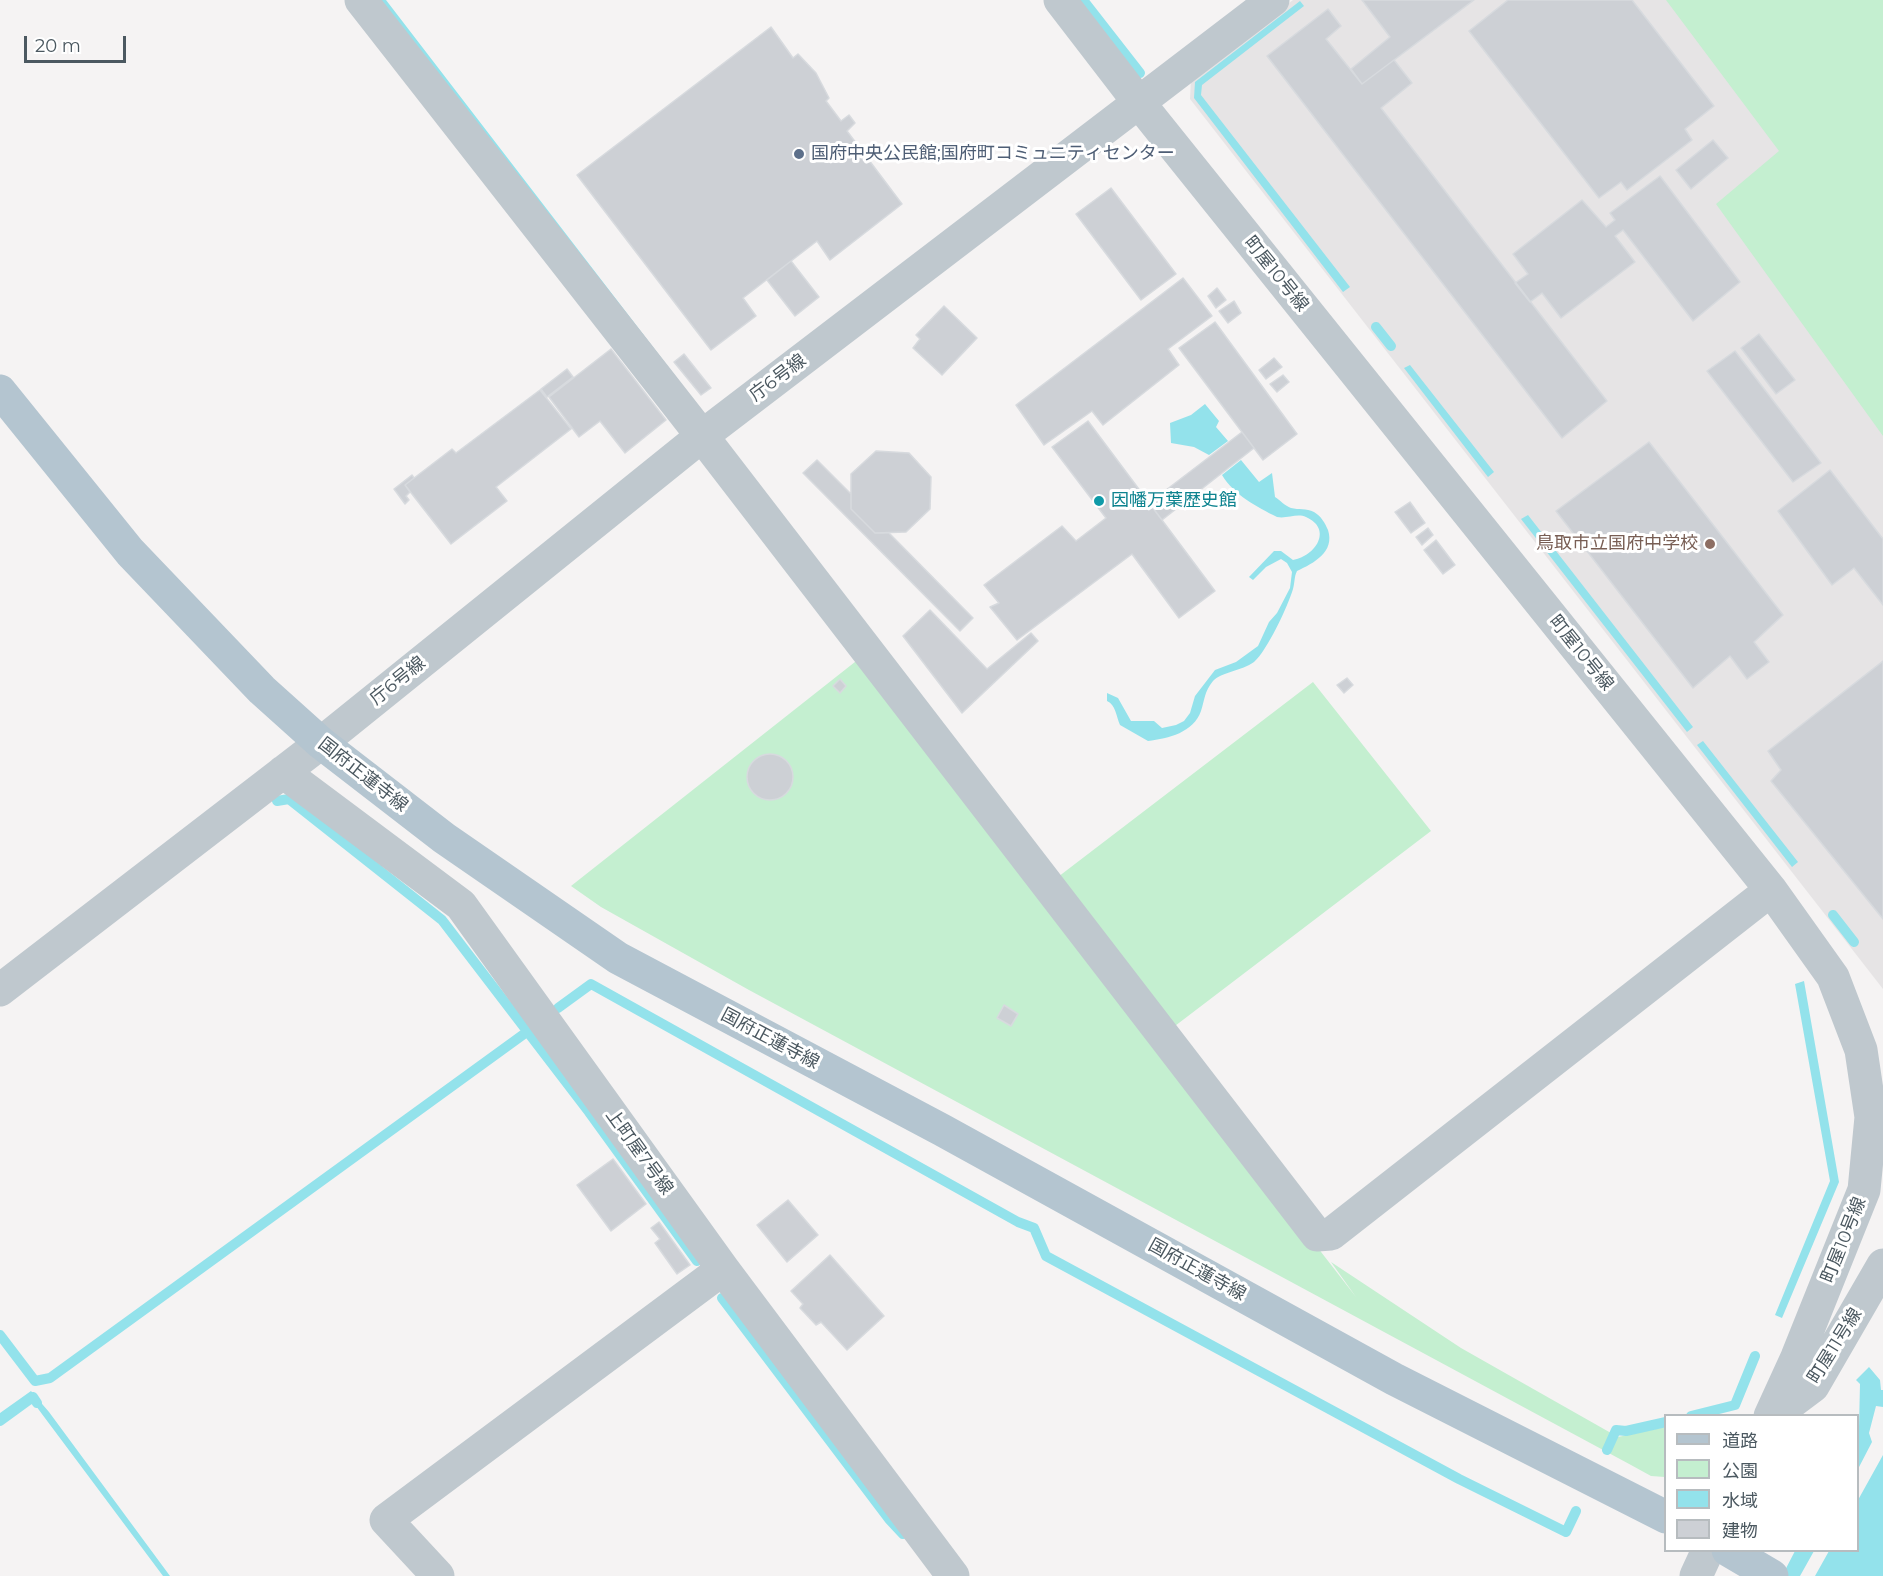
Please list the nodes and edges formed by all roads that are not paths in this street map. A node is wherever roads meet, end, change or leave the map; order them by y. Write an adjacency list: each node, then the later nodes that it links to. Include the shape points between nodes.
1 (361, 0): 6 (street)
2 (1059, 0): 4 (street)
3 (1273, 0): 4 (street)
4 (1140, 104): 6 (street, 庁6号線); 9 (street, 町屋10号線)
5 (0, 391): 7 (main road, 国府正蓮寺線, via 130,552 262,690)
6 (702, 436): 7 (street, 庁6号線); 9 (street, via 1317,1235 1331,1234)
7 (321, 742): 8 (street, 庁6号線); 15 (main road, 国府正蓮寺線, via 444,838 618,958 942,1130 1394,1379)
8 (283, 772): 10 (street, 庁6号線); 12 (street, 上町屋7号線, via 461,905)
9 (1771, 890): 13 (street, 町屋10号線, via 1833,977 1861,1050 1871,1117 1864,1190)
10 (0, 990)
11 (1883, 1264): 14 (street, 町屋11号線, via 1813,1386)
12 (723, 1269): 19 (street, via 386,1520); 20 (street, 上町屋7号線)
13 (1773, 1414)
14 (1775, 1414)
15 (1664, 1516)
16 (1708, 1552): 21 (street)
17 (1730, 1552): 18 (main road)
18 (1767, 1573)
19 (438, 1576)
20 (953, 1576)
21 (1696, 1576)

